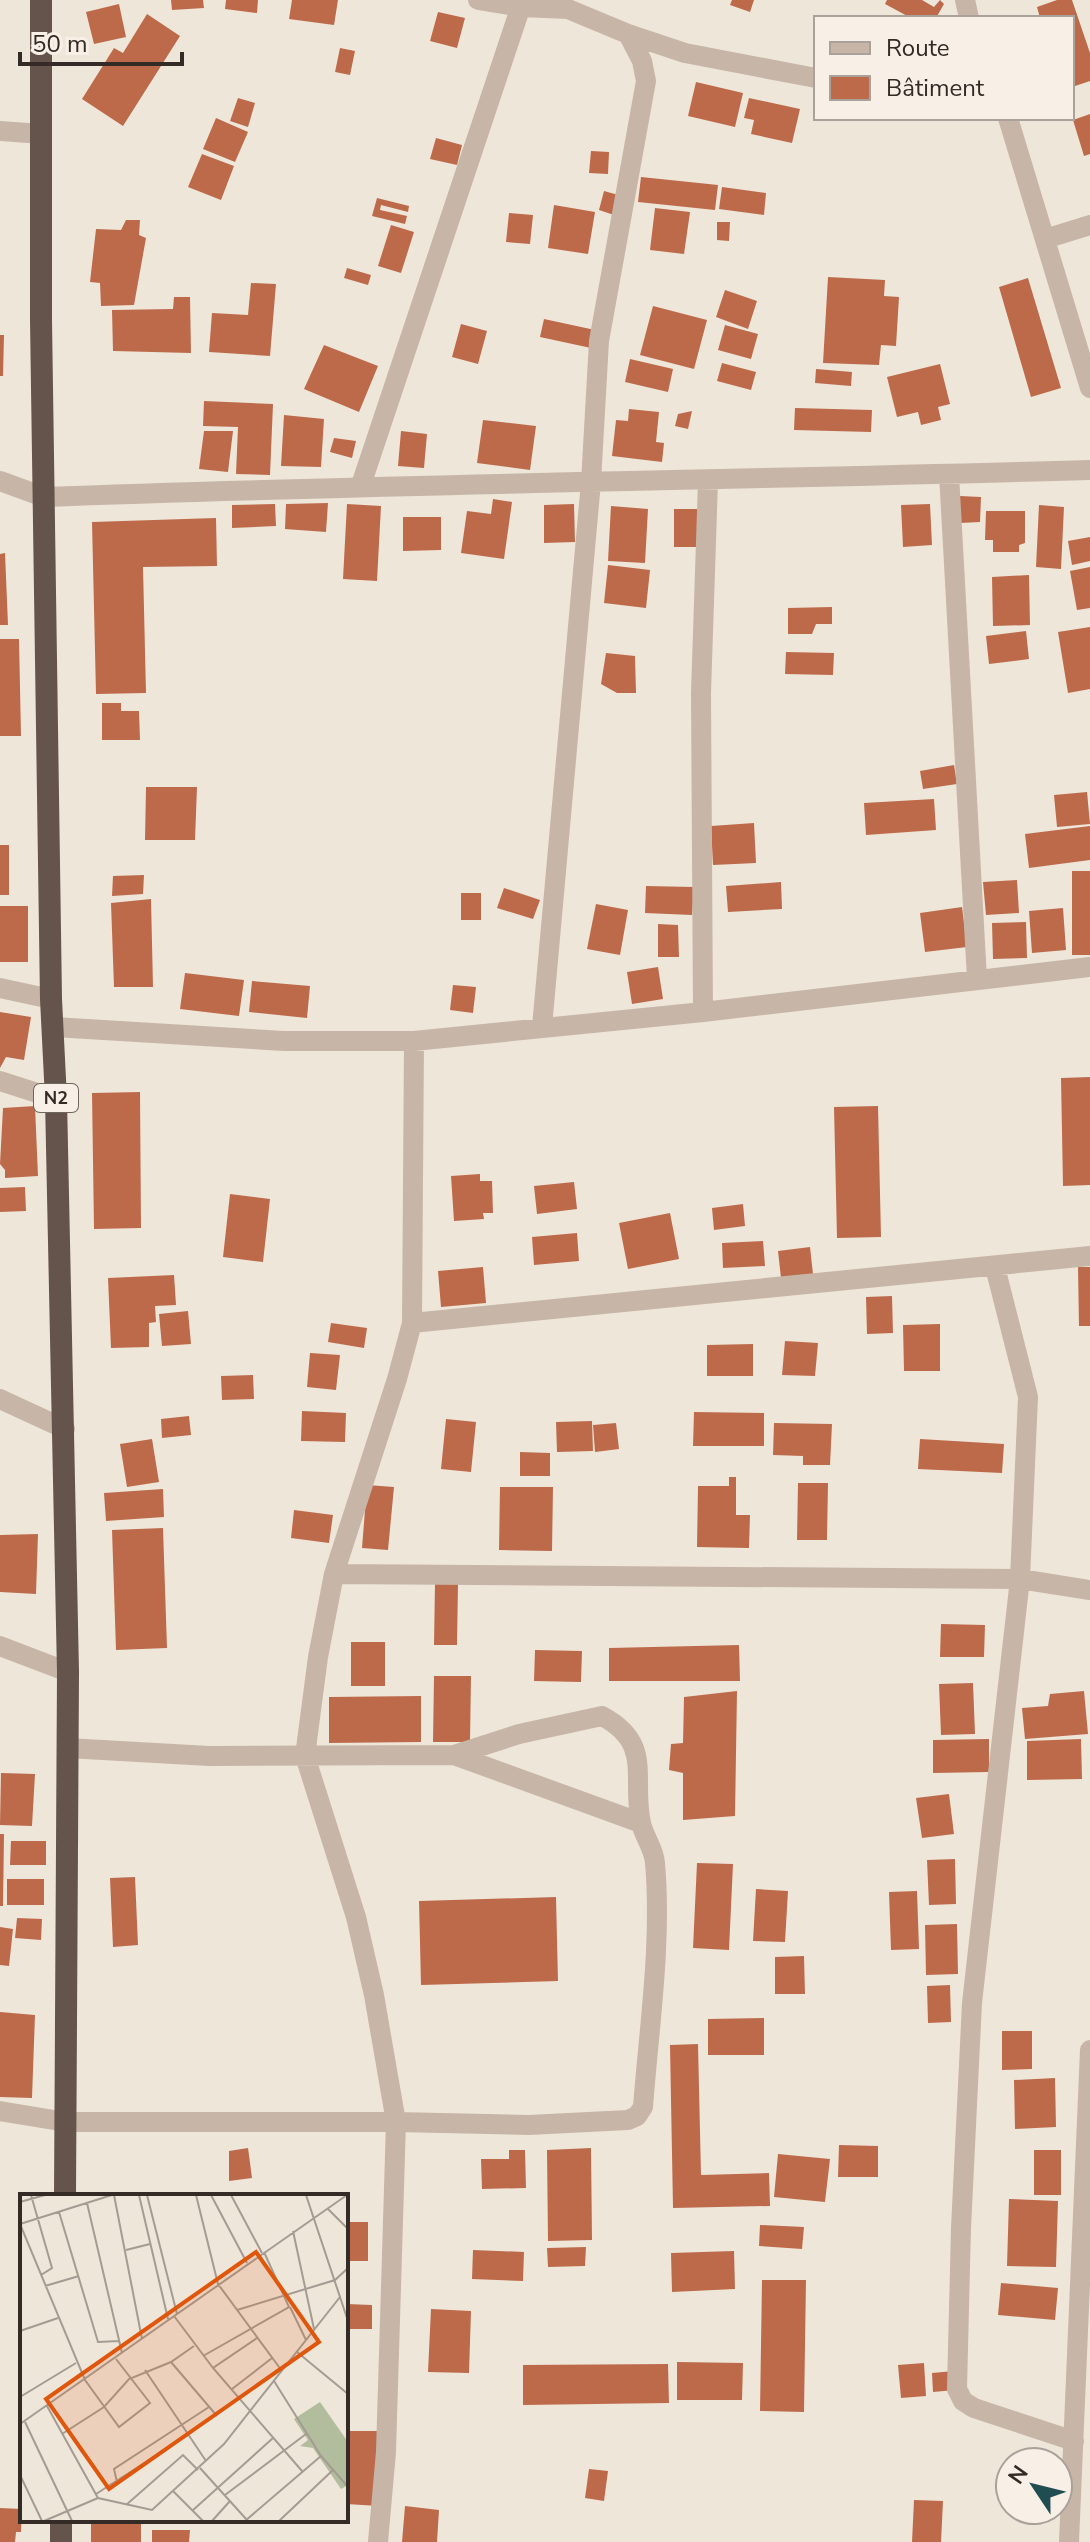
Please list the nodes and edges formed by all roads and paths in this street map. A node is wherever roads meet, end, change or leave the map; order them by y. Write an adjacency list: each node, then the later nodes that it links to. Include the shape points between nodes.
1 (41, 0): 8 (highway, N2)
2 (478, 0): 3 (street)
3 (522, 3): 4 (street, via 568,9); 17 (street)
4 (628, 34): 5 (street, via 685,53); 16 (street, via 646,81 599,341)
5 (814, 78)
6 (1009, 120): 10 (street)
7 (0, 131): 8 (street)
8 (42, 134): 18 (highway, N2)
9 (1090, 225): 10 (street)
10 (1045, 239): 11 (street)
11 (1090, 388)
12 (1090, 470): 13 (street)
13 (949, 474): 15 (street); 20 (street)
14 (0, 481): 18 (street)
15 (708, 481): 16 (street); 23 (street, via 701,685)
16 (591, 482): 17 (street); 25 (street)
17 (361, 485): 18 (street)
18 (44, 497): 22 (highway, N2)
19 (1090, 967): 20 (street)
20 (977, 979): 23 (street)
21 (0, 988): 22 (street)
22 (51, 999): 24 (highway, N2)
23 (703, 1012): 25 (street)
24 (54, 1027): 26 (street, via 268,1040); 28 (highway, N2)
25 (542, 1027): 26 (street)
26 (414, 1041): 31 (street)
27 (0, 1081): 28 (street)
28 (56, 1099): 33 (highway, N2)
29 (1090, 1256): 30 (street)
30 (995, 1267): 31 (street); 35 (street, via 1028,1397)
31 (412, 1323): 34 (street)
32 (0, 1399): 33 (street)
33 (65, 1429): 38 (highway, N2)
34 (334, 1574): 35 (street); 41 (street)
35 (1020, 1579): 36 (street); 48 (street, via 972,2003 957,2389 974,2408)
36 (1090, 1590)
37 (0, 1646): 38 (street)
38 (68, 1672): 39 (highway, N2)
39 (67, 1748): 41 (street); 45 (highway, N2)
40 (454, 1755): 41 (street); 42 (street); 42 (street, via 602,1716 630,1737)
41 (305, 1756): 46 (street, via 356,1917)
42 (641, 1823): 46 (street, via 655,1862 656,1939 643,2107 637,2116 529,2125)
43 (1090, 2050): 48 (street)
44 (0, 2111): 45 (street)
45 (66, 2122): 46 (street); 47 (highway, N2)
46 (396, 2122): 49 (street, via 386,2452)
47 (65, 2194)
48 (1074, 2441): 50 (street)
49 (378, 2542)
50 (1069, 2542)

